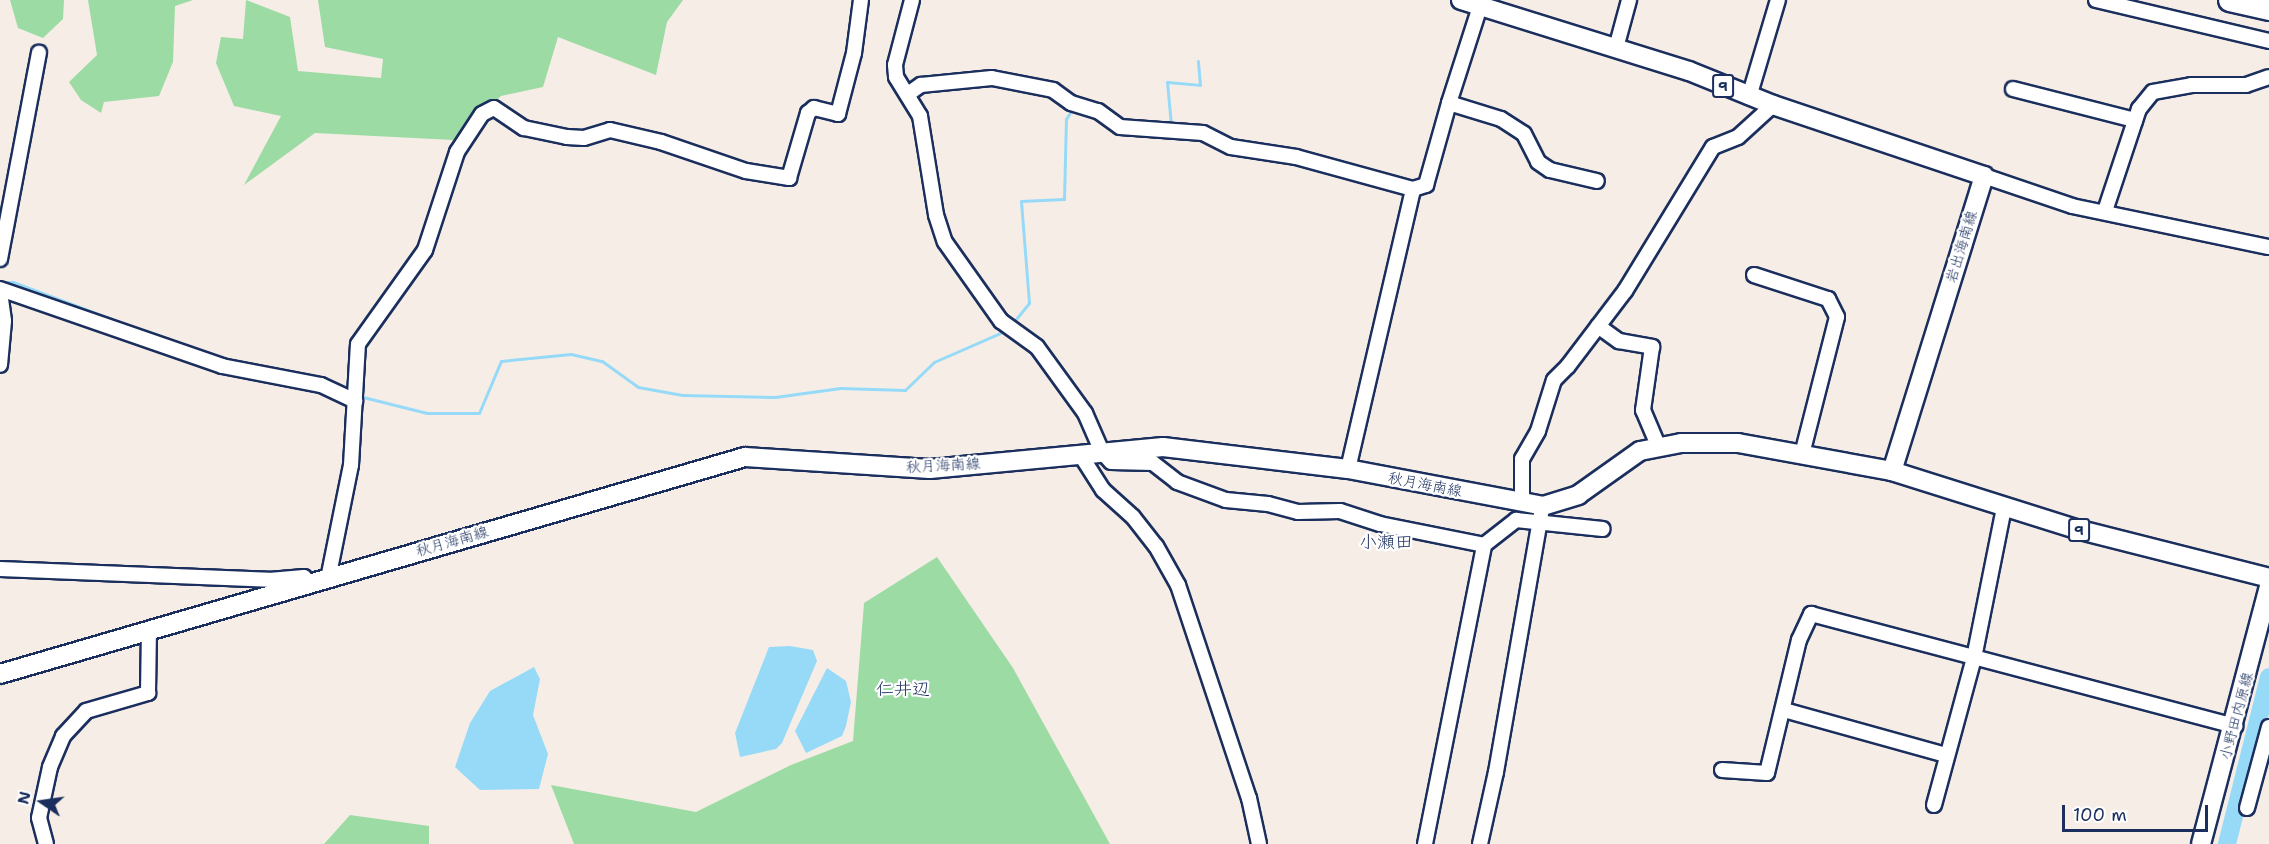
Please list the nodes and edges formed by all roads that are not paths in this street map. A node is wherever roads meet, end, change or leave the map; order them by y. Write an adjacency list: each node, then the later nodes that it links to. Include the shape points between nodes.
1 (861, 0): 30 (street, via 854,53 838,114 814,108 808,113 789,178 746,171 661,142 610,130 584,138 524,128 494,108 487,109 457,152 424,250 362,336)
2 (912, 0): 15 (street, via 895,65 896,77)
3 (1461, 0): 8 (main road, 9)
4 (1629, 0): 11 (street)
5 (1778, 0): 16 (street)
6 (2096, 0): 10 (street)
7 (2229, 0): 9 (highway)
8 (1481, 3): 11 (main road, 9); 17 (street)
9 (2269, 9)
10 (2269, 40)
11 (1616, 48): 16 (main road, 9, via 1689,71)
12 (39, 52): 25 (street)
13 (2269, 77): 19 (street, via 2246,85 2191,85 2153,92)
14 (2013, 89): 19 (street)
15 (908, 94): 22 (street, via 921,86 992,78 1053,90 1071,103 1098,111 1120,127 1203,133 1231,147 1296,157); 32 (street, via 920,116 936,215 945,242 1001,321 1037,346 1084,413)
16 (1749, 97): 18 (main road, 9)
17 (1449, 103): 21 (street, via 1501,119 1524,134 1538,162 1550,170); 22 (street, via 1426,185)
18 (1773, 105): 20 (main road, 9); 28 (street, via 1738,137 1713,147 1670,211 1653,247)
19 (2135, 120): 23 (street)
20 (1984, 176): 23 (street, via 2030,194); 36 (main road, 岩出海南線)
21 (1597, 181)
22 (1413, 189): 35 (street)
23 (2105, 211): 24 (street)
24 (2269, 247)
25 (0, 259)
26 (1754, 275): 34 (street, via 1828,299 1837,316)
27 (0, 290): 29 (street, via 4,321); 30 (street, via 51,303 222,366 321,386)
28 (1598, 326): 31 (street, via 1619,341 1652,347 1643,410); 37 (street, via 1554,380 1538,431 1522,459)
29 (0, 365)
30 (356, 401): 44 (street, via 347,495)
31 (1658, 445): 34 (main road, 秋月海南線, via 1738,443); 39 (main road, 秋月海南線, via 1628,456 1578,495)
32 (1102, 452): 33 (main road, 秋月海南線); 35 (main road, 秋月海南線, via 1163,447); 41 (street, via 1119,463 1153,463 1178,482 1227,500 1298,512 1340,511 1380,524)
33 (1080, 454): 44 (main road, 秋月海南線, via 930,469 745,457); 58 (street, via 1103,490 1133,517 1156,546 1178,585 1250,798)
34 (1802, 454): 36 (main road, 秋月海南線)
35 (1348, 469): 37 (main road, 秋月海南線)
36 (1892, 471): 38 (main road, 9)
37 (1522, 503): 39 (main road, 秋月海南線)
38 (2004, 508): 43 (main road, 9); 48 (street)
39 (1541, 514): 40 (street); 41 (street, via 1516,520); 60 (street)
40 (1603, 529)
41 (1484, 545): 59 (street)
42 (0, 569): 45 (street, via 269,580 304,577)
43 (2269, 578)
44 (328, 579): 45 (main road, 秋月海南線)
45 (310, 584): 47 (main road, 秋月海南線)
46 (2269, 586): 51 (main road, 小野田内原線)
47 (149, 632): 49 (main road, 秋月海南線); 57 (street, via 148,693 86,711 63,736 50,767 39,818)
48 (1974, 658): 50 (street, via 1811,614 1799,640); 51 (street); 53 (street)
49 (0, 674)
50 (1784, 710): 53 (street); 54 (street, via 1767,773)
51 (2235, 726): 61 (main road, 小野田内原線)
52 (2269, 727): 56 (street)
53 (1946, 755): 55 (street)
54 (1722, 770)
55 (1934, 805)
56 (2247, 808)
57 (46, 844)
58 (1259, 844)
59 (1425, 844)
60 (1480, 844)
61 (2201, 844)

